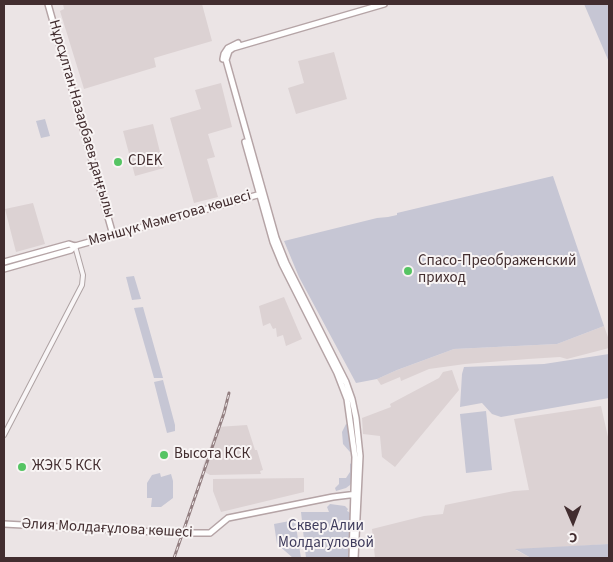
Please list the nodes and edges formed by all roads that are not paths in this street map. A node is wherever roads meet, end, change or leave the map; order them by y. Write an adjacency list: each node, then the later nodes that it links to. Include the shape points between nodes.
1 (48, 4): 6 (main road, Нұрсұлтан Назарбаев даңғылы)
2 (373, 4): 4 (main road, via 235,44)
3 (384, 4): 4 (main road)
4 (228, 49): 5 (main road, via 226,60)
5 (262, 194): 6 (main road, Мәншүк Мәметова көшесі); 11 (main road, via 276,238 347,399)
6 (113, 235): 7 (main road, Мәншүк Мәметова көшесі)
7 (76, 246): 8 (main road, Мәншүк Мәметова көшесі, via 69,244); 9 (main road, Мәншүк Мәметова көшесі); 10 (street, via 83,275 82,285)
8 (4, 262)
9 (4, 269)
10 (4, 435)
11 (357, 494): 12 (main road, Әлия Молдағұлова көшесі, via 228,518 210,534); 13 (main road)
12 (4, 524)
13 (353, 558)

